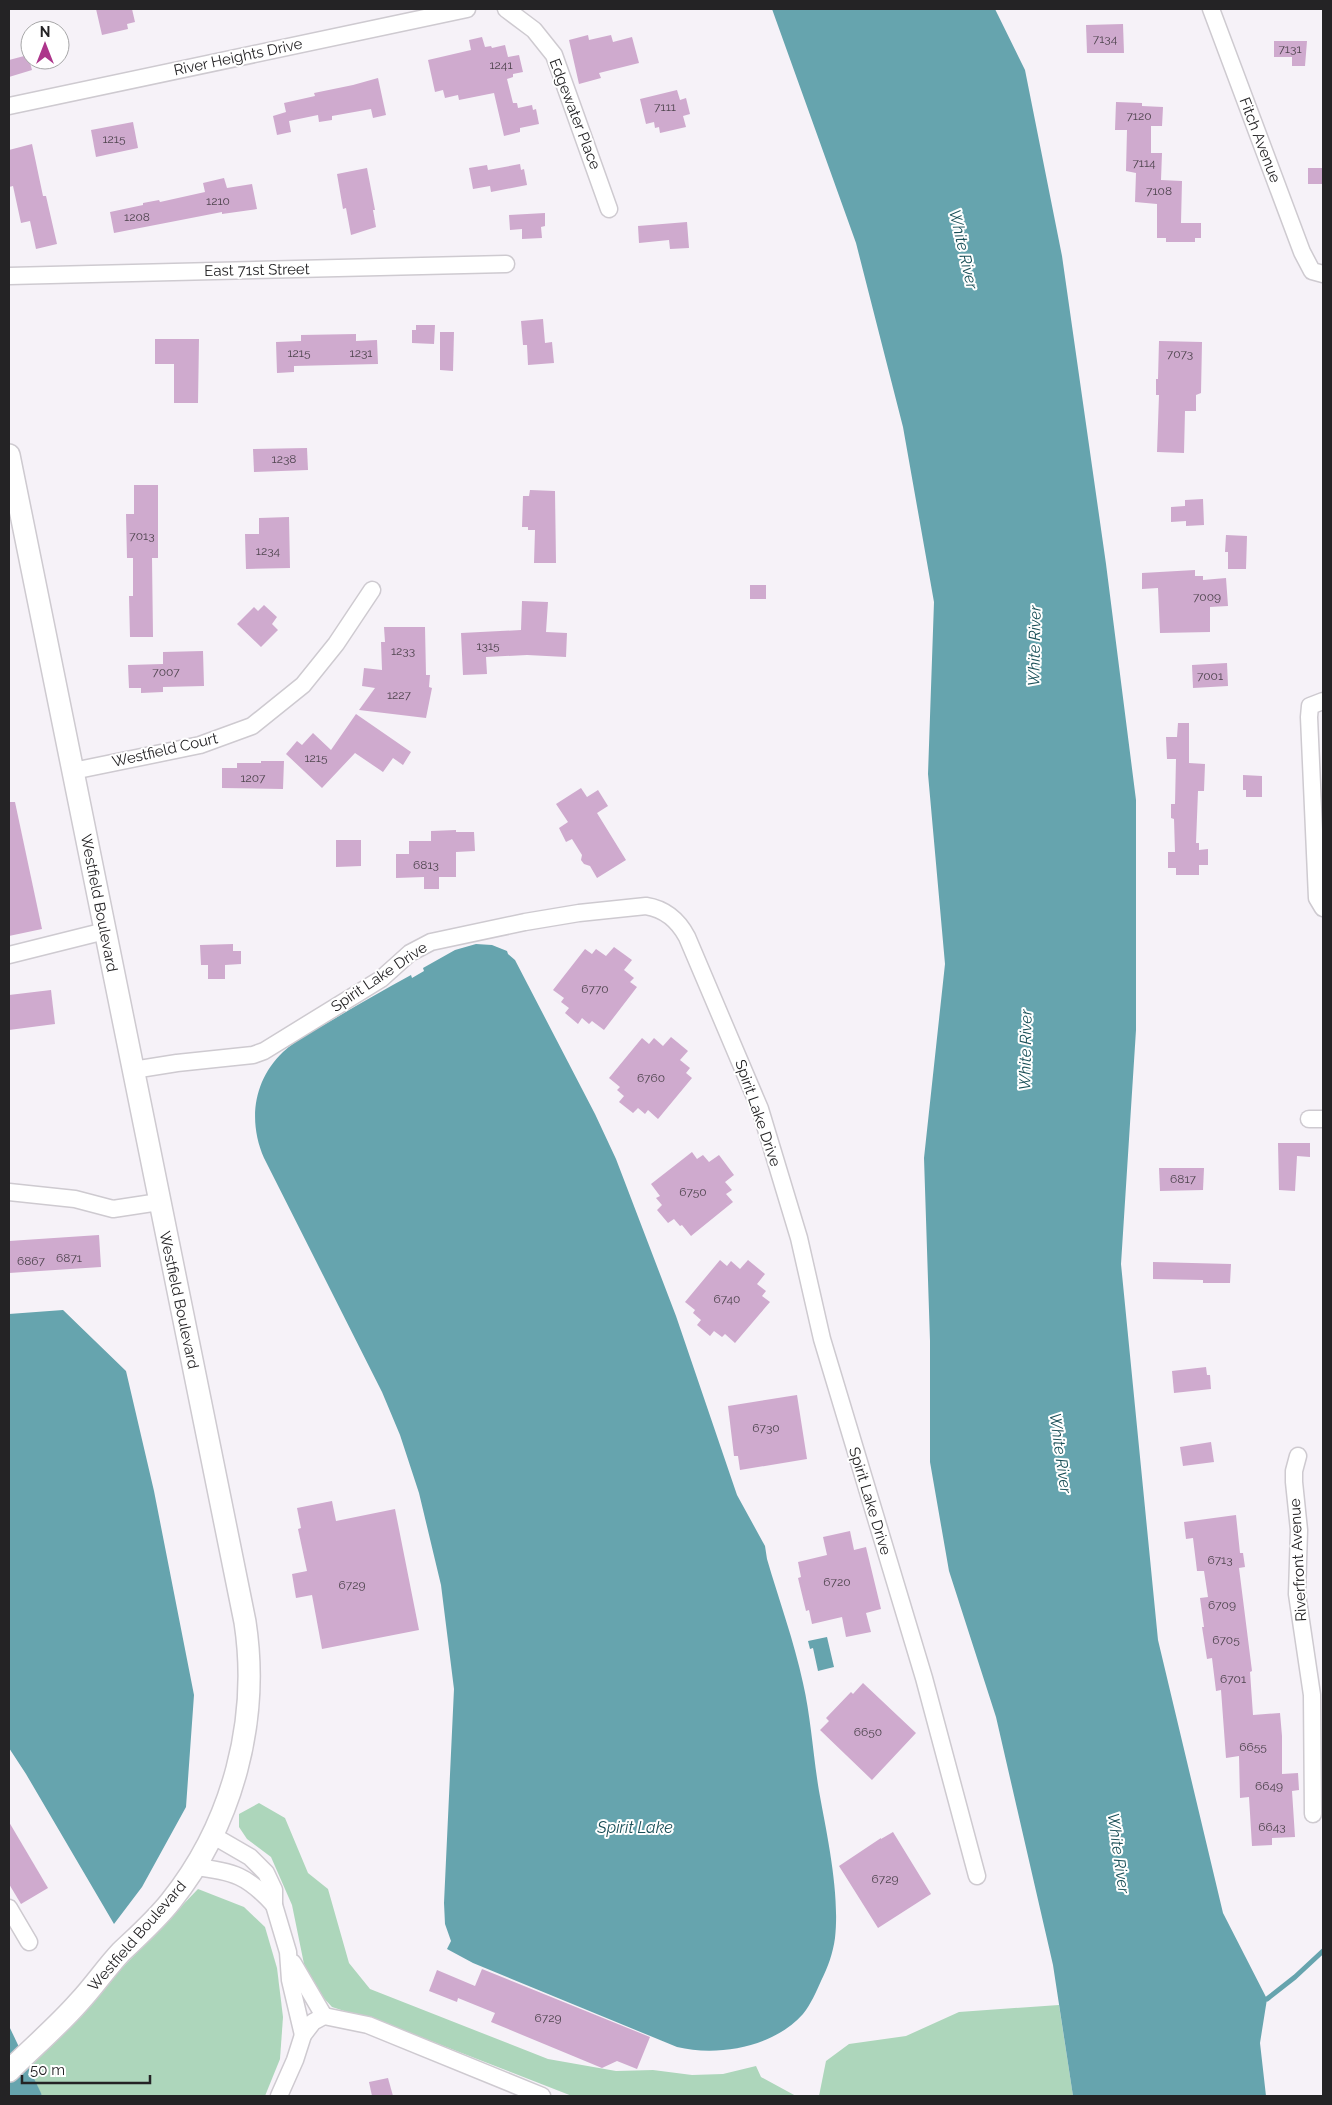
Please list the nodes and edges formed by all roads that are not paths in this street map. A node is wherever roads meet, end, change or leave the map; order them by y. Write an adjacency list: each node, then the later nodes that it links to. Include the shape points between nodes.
1 (467, 9): 4 (street, River Heights Drive)
2 (506, 9): 5 (street, Edgewater Place, via 534,30 554,56)
3 (1211, 9): 7 (street, Fitch Avenue, via 1302,252)
4 (9, 106)
5 (610, 208)
6 (506, 264): 8 (street, East 71st Street)
7 (1318, 272)
8 (9, 276)
9 (9, 455): 10 (street, Westfield Boulevard)
10 (11, 479): 13 (street, Westfield Boulevard)
11 (372, 590): 13 (street, Westfield Court, via 336,644 303,685 252,726 200,745)
12 (1316, 704): 14 (street, via 1316,898)
13 (73, 771): 15 (street, Westfield Boulevard)
14 (1323, 908)
15 (105, 932): 16 (street); 17 (street, Westfield Boulevard)
16 (9, 955)
17 (133, 1070): 19 (street, Westfield Boulevard); 25 (street, Spirit Lake Drive, via 264,1051 382,979 420,947 444,938 534,920 646,906 673,918 687,937 760,1109 798,1238 822,1339 924,1678)
18 (9, 1192): 19 (street, via 75,1200 113,1209)
19 (159, 1202): 23 (street, Westfield Boulevard, via 246,1622 248,1645 250,1681 245,1734 234,1783)
20 (1298, 1456): 21 (street, Riverfront Avenue, via 1294,1471 1299,1530 1297,1594)
21 (1318, 1695): 22 (street, Riverfront Avenue)
22 (1313, 1814)
23 (212, 1835): 24 (street, Westfield Boulevard); 26 (street, via 250,1857 266,1873)
24 (194, 1867): 26 (street, via 216,1869 242,1878); 31 (street, Westfield Boulevard, via 157,1918)
25 (977, 1876)
26 (274, 1898): 29 (street)
27 (9, 1908): 28 (street)
28 (29, 1942)
29 (288, 1952): 30 (street, via 301,1979); 30 (street, via 290,1980)
30 (313, 2025): 32 (street); 33 (street, via 368,2025)
31 (9, 2071)
32 (279, 2096)
33 (542, 2096)

